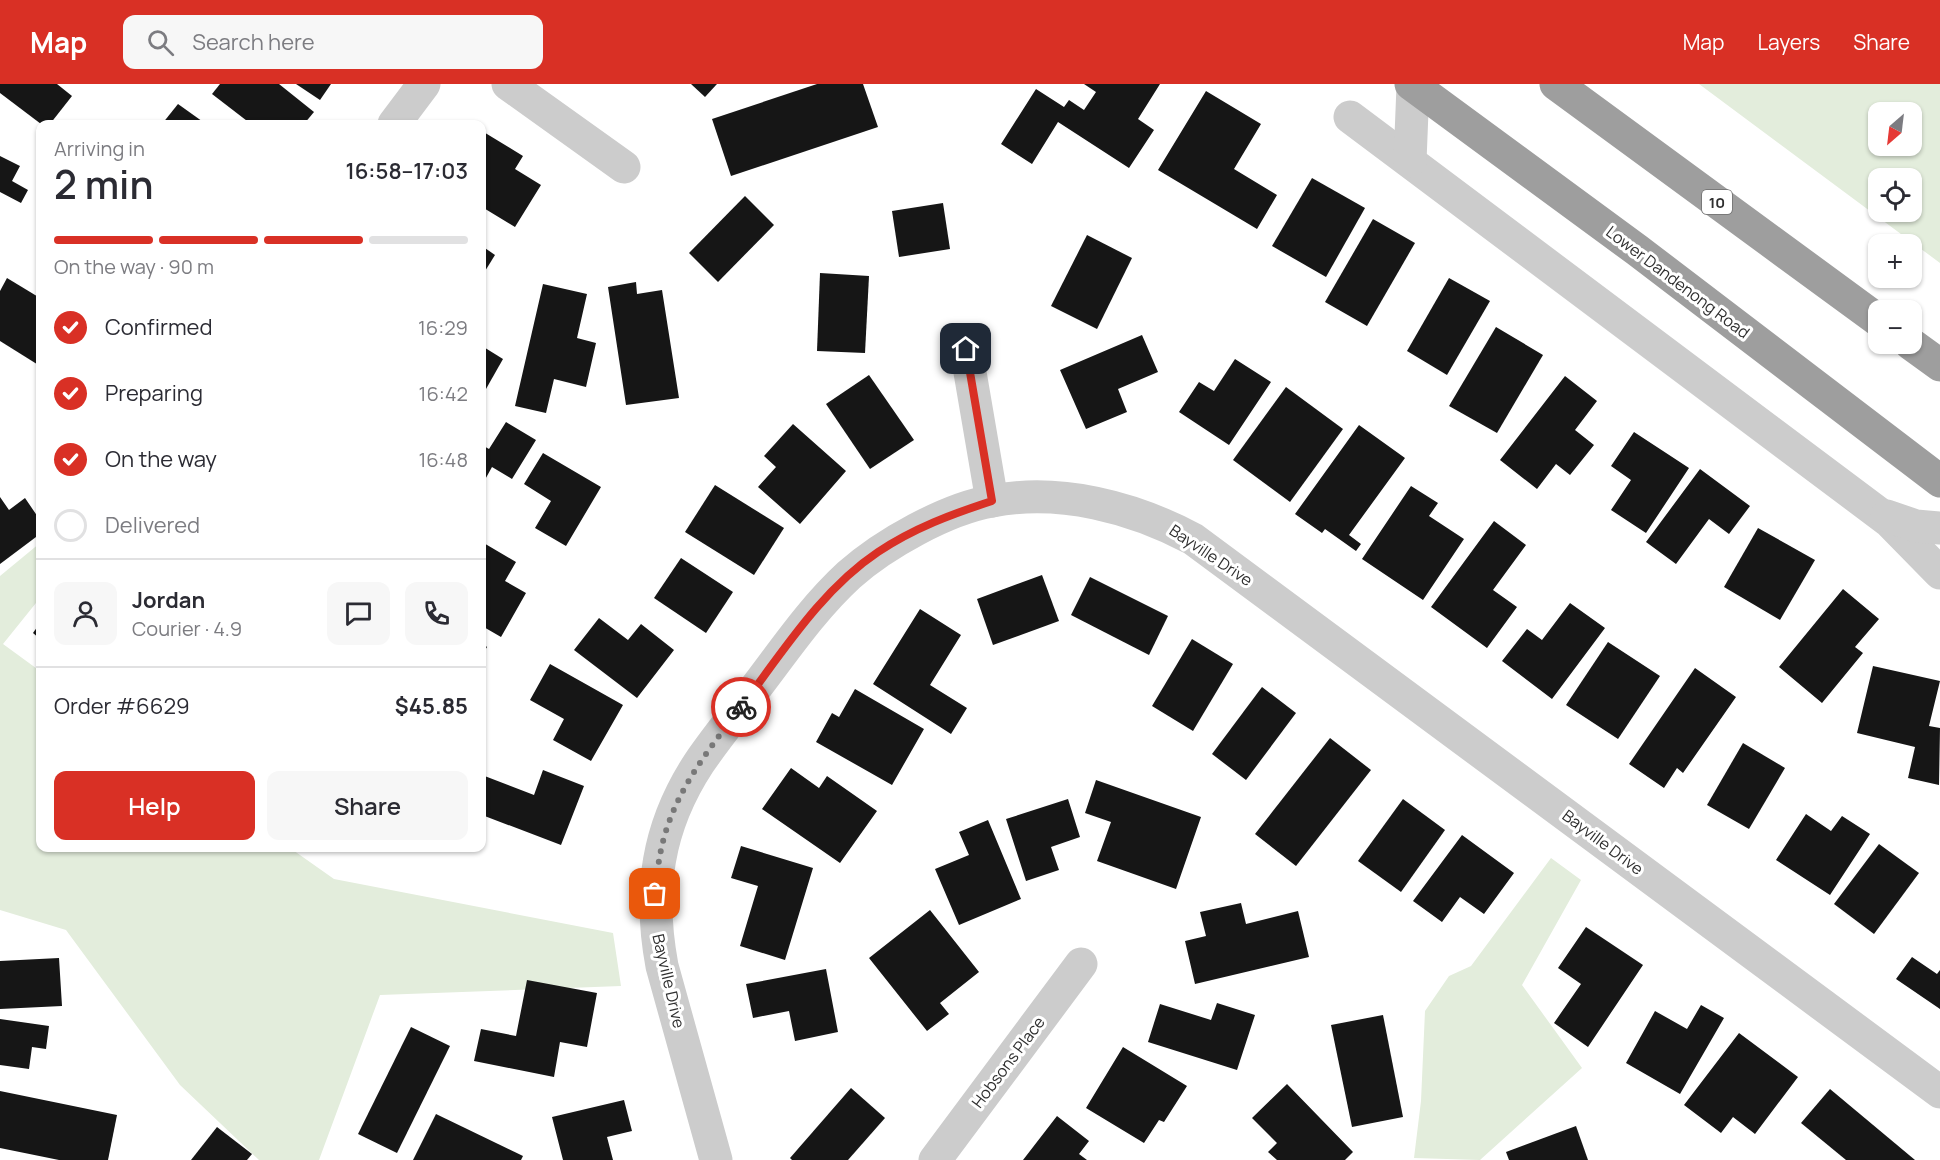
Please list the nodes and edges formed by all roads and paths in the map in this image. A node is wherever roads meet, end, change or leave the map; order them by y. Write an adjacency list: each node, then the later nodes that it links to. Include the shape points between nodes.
1 (424, 84): 6 (street)
2 (508, 84): 8 (street)
3 (1556, 84): 9 (highway, 10)
4 (1412, 85): 7 (street, Lower Dandenong Road); 13 (highway, Lower Dandenong Road)
5 (1350, 117): 7 (street)
6 (397, 120)
7 (1410, 161): 15 (street)
8 (624, 168)
9 (1868, 313)
10 (966, 349): 14 (street)
11 (1922, 352): 12 (highway)
12 (1940, 365)
13 (1940, 481)
14 (992, 501): 19 (street, Bayville Drive, via 1035,497 1087,501 1126,510 1193,539); 20 (street, Bayville Drive, via 916,529 877,553 826,599 699,763 667,826 658,860 656,934)
15 (1878, 512): 16 (street, via 1916,526); 17 (street)
16 (1940, 528)
17 (1940, 573)
18 (1081, 964): 21 (street, Hobsons Place)
19 (1940, 1092)
20 (716, 1160)
21 (934, 1160)

